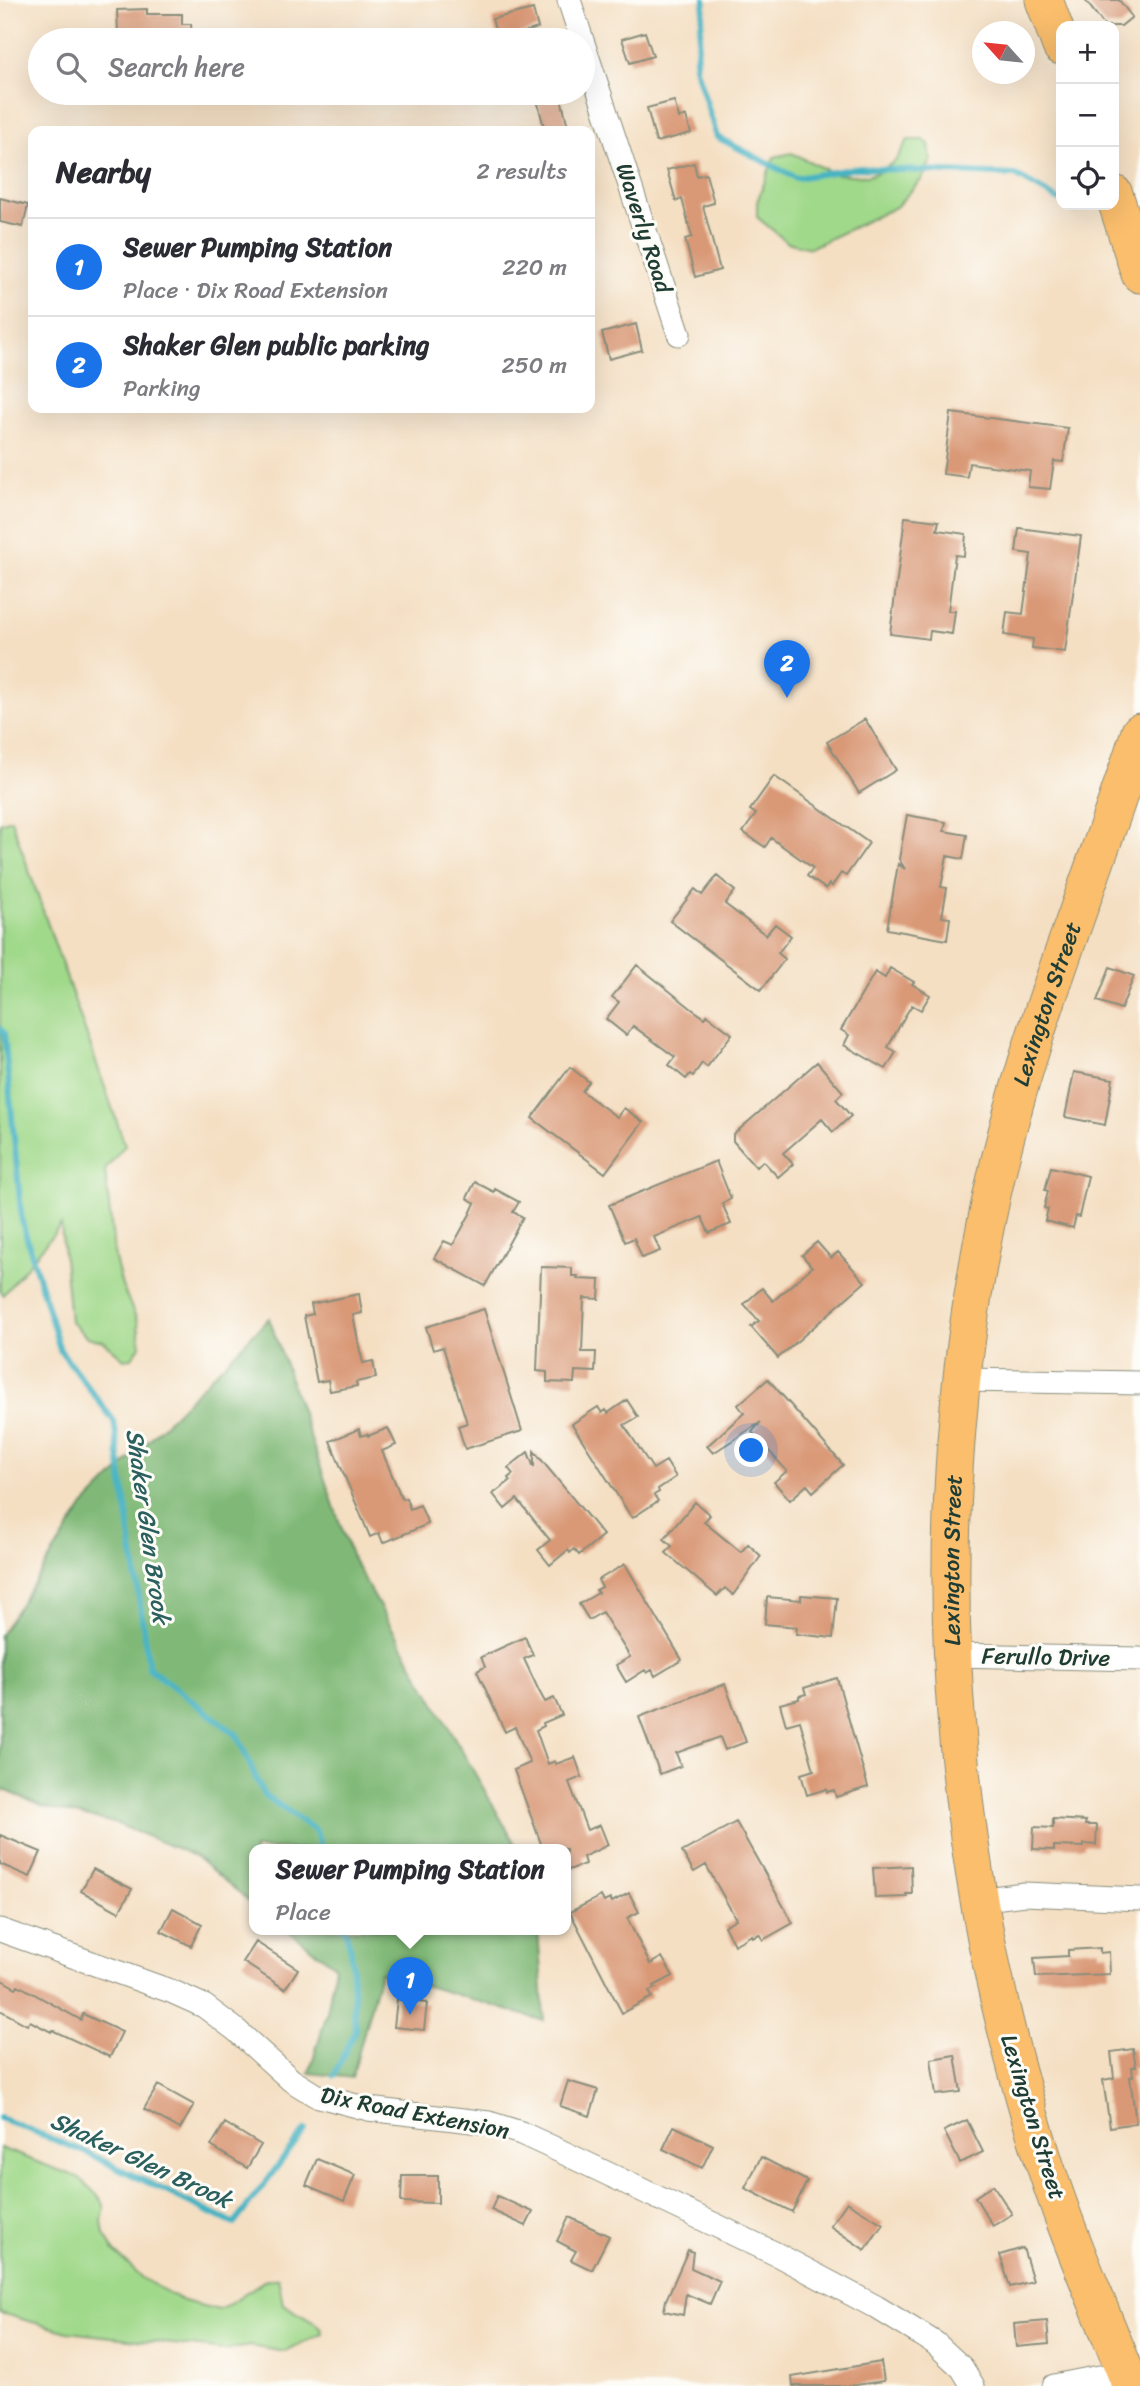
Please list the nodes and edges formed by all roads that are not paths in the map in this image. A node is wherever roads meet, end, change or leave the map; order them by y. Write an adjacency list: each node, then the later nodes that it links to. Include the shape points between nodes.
1 (569, 0): 3 (street, Waverly Road)
2 (1044, 0): 4 (main road)
3 (578, 28)
4 (1056, 32)
5 (595, 80): 8 (street, Waverly Road)
6 (1119, 209): 7 (main road)
7 (1140, 274)
8 (680, 334)
9 (1139, 740): 10 (main road, Lexington Street, via 1059,962 1015,1104 984,1235)
10 (962, 1380): 11 (street); 12 (main road, Lexington Street, via 950,1542)
11 (1140, 1383)
12 (951, 1655): 13 (street, Ferullo Drive); 15 (main road, Lexington Street, via 963,1801)
13 (1140, 1659)
14 (1140, 1899): 15 (street, via 1024,1894)
15 (978, 1900): 17 (main road, Lexington Street, via 1039,2148)
16 (0, 1930): 18 (street, Dix Road Extension, via 204,2006 315,2095 368,2109 489,2123 560,2151 776,2253 876,2307 935,2343 962,2368)
17 (1128, 2379): 19 (street)
18 (973, 2386)
19 (1054, 2386)

